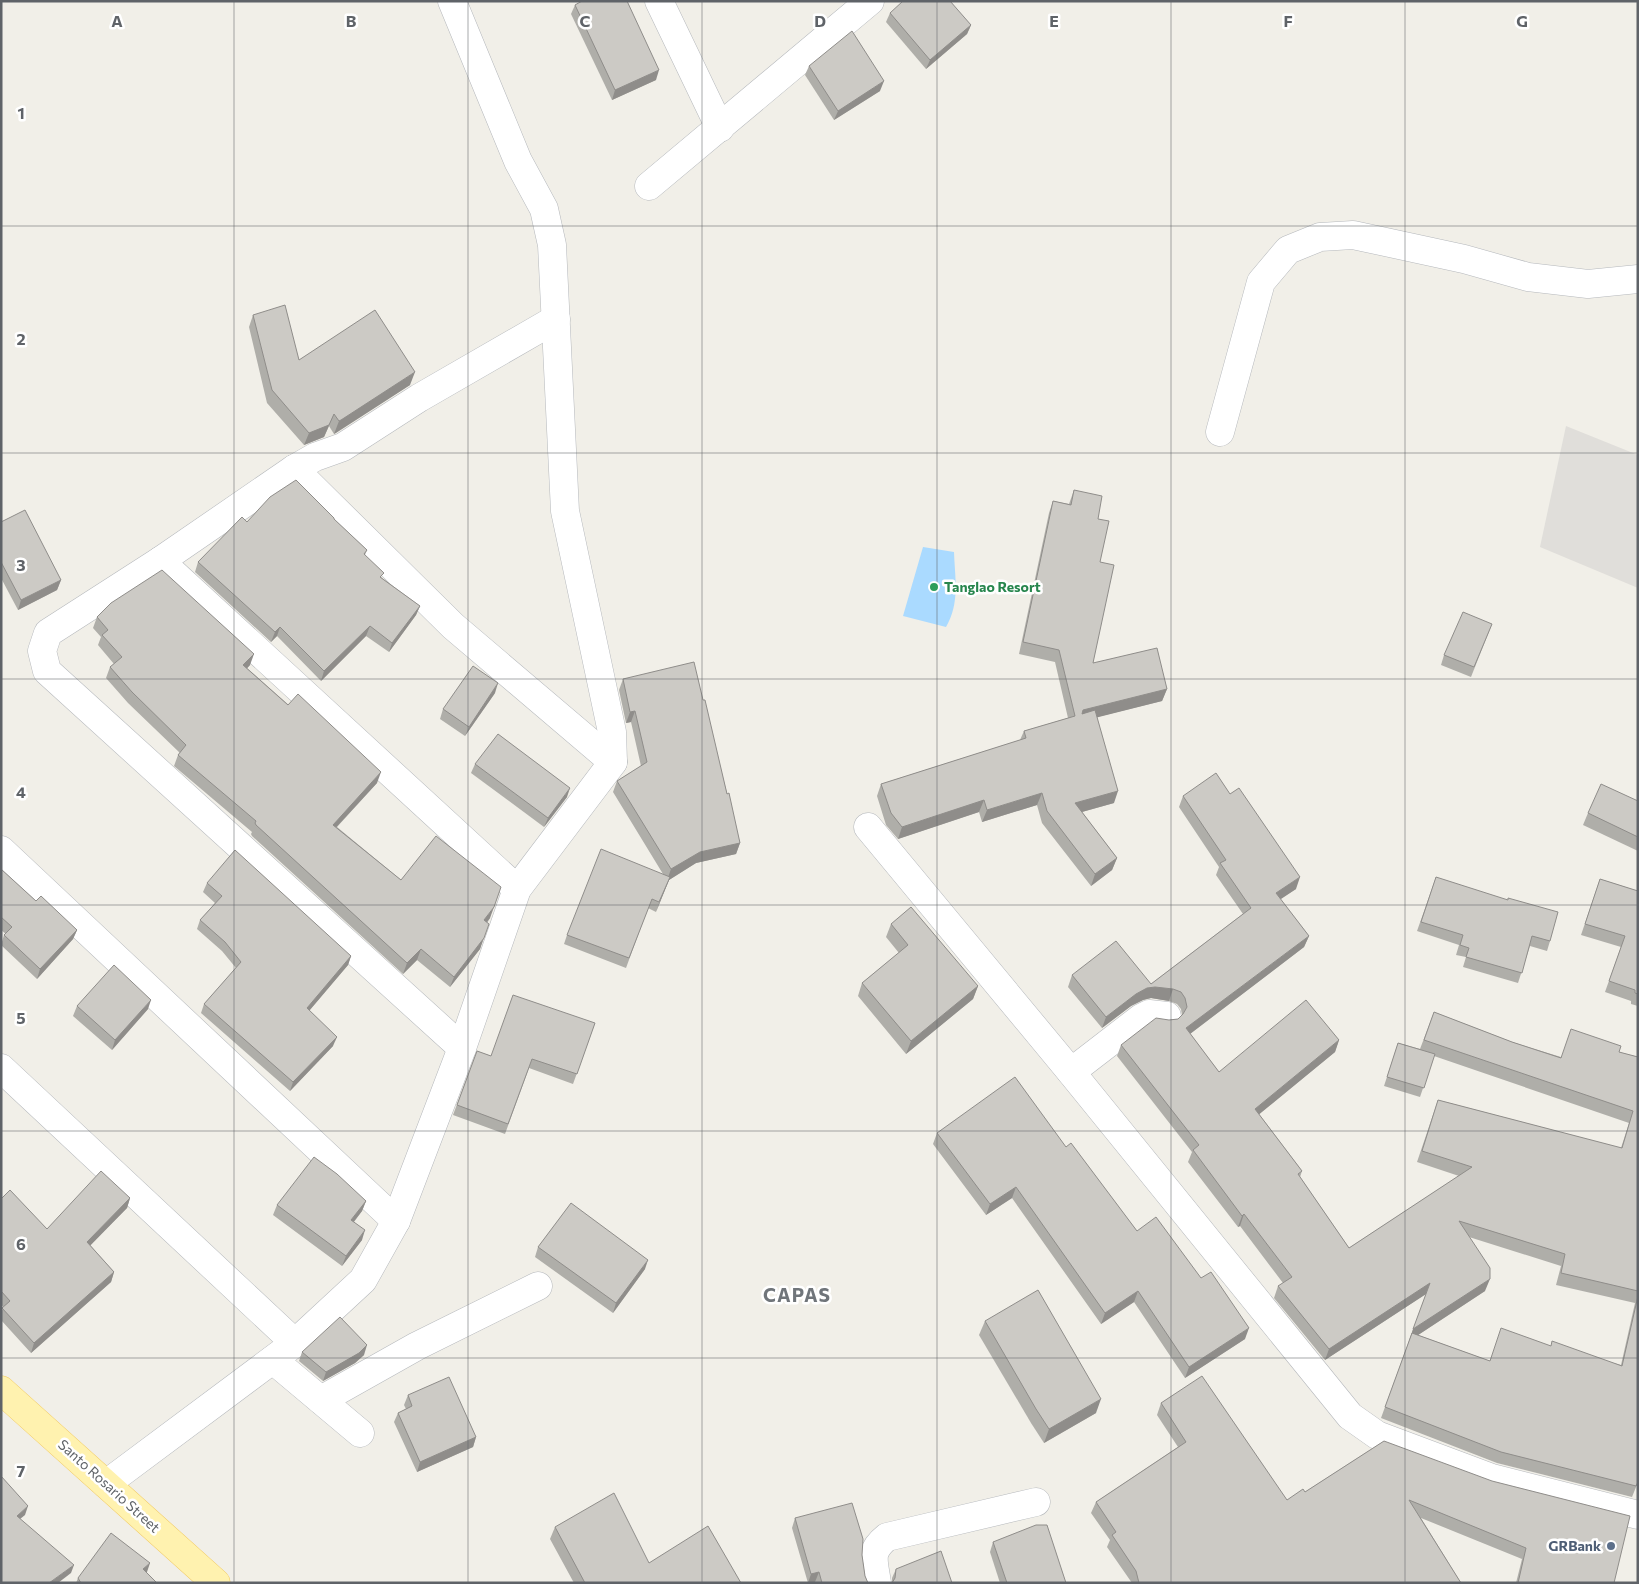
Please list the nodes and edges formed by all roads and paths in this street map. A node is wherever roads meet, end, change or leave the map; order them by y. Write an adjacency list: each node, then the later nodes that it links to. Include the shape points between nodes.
1 (452, 1): 7 (street, via 518,161 544,209 552,245)
2 (659, 1): 4 (street)
3 (870, 1): 4 (street)
4 (720, 128): 5 (street)
5 (649, 186)
6 (1638, 279): 8 (street, via 1588,284 1528,277 1464,259 1353,235 1320,237 1288,250 1261,282)
7 (556, 319): 9 (street, via 419,398 343,447); 11 (street, via 565,511 612,732)
8 (1220, 432)
9 (294, 469): 10 (street); 11 (street, via 453,626)
10 (160, 561): 14 (street); 16 (street, via 48,633 42,651 47,671)
11 (613, 762): 14 (street)
12 (868, 828): 18 (street)
13 (1, 850): 19 (street)
14 (517, 889): 16 (street)
15 (1167, 1016): 18 (street, via 1150,1014 1141,1018)
16 (462, 1048): 19 (street)
17 (1, 1068): 21 (street)
18 (1071, 1072): 28 (street, via 1350,1416 1378,1435 1492,1478)
19 (396, 1221): 21 (street, via 363,1280)
20 (538, 1286): 24 (street, via 417,1346)
21 (296, 1344): 22 (street)
22 (273, 1360): 24 (street); 26 (street)
23 (1, 1390): 26 (main road, Santo Rosario Street)
24 (321, 1400): 25 (street)
25 (360, 1433)
26 (106, 1484): 29 (main road, Santo Rosario Street)
27 (1036, 1502): 30 (street, via 887,1537 878,1544 873,1556)
28 (1638, 1515)
29 (216, 1583)
30 (877, 1583)

